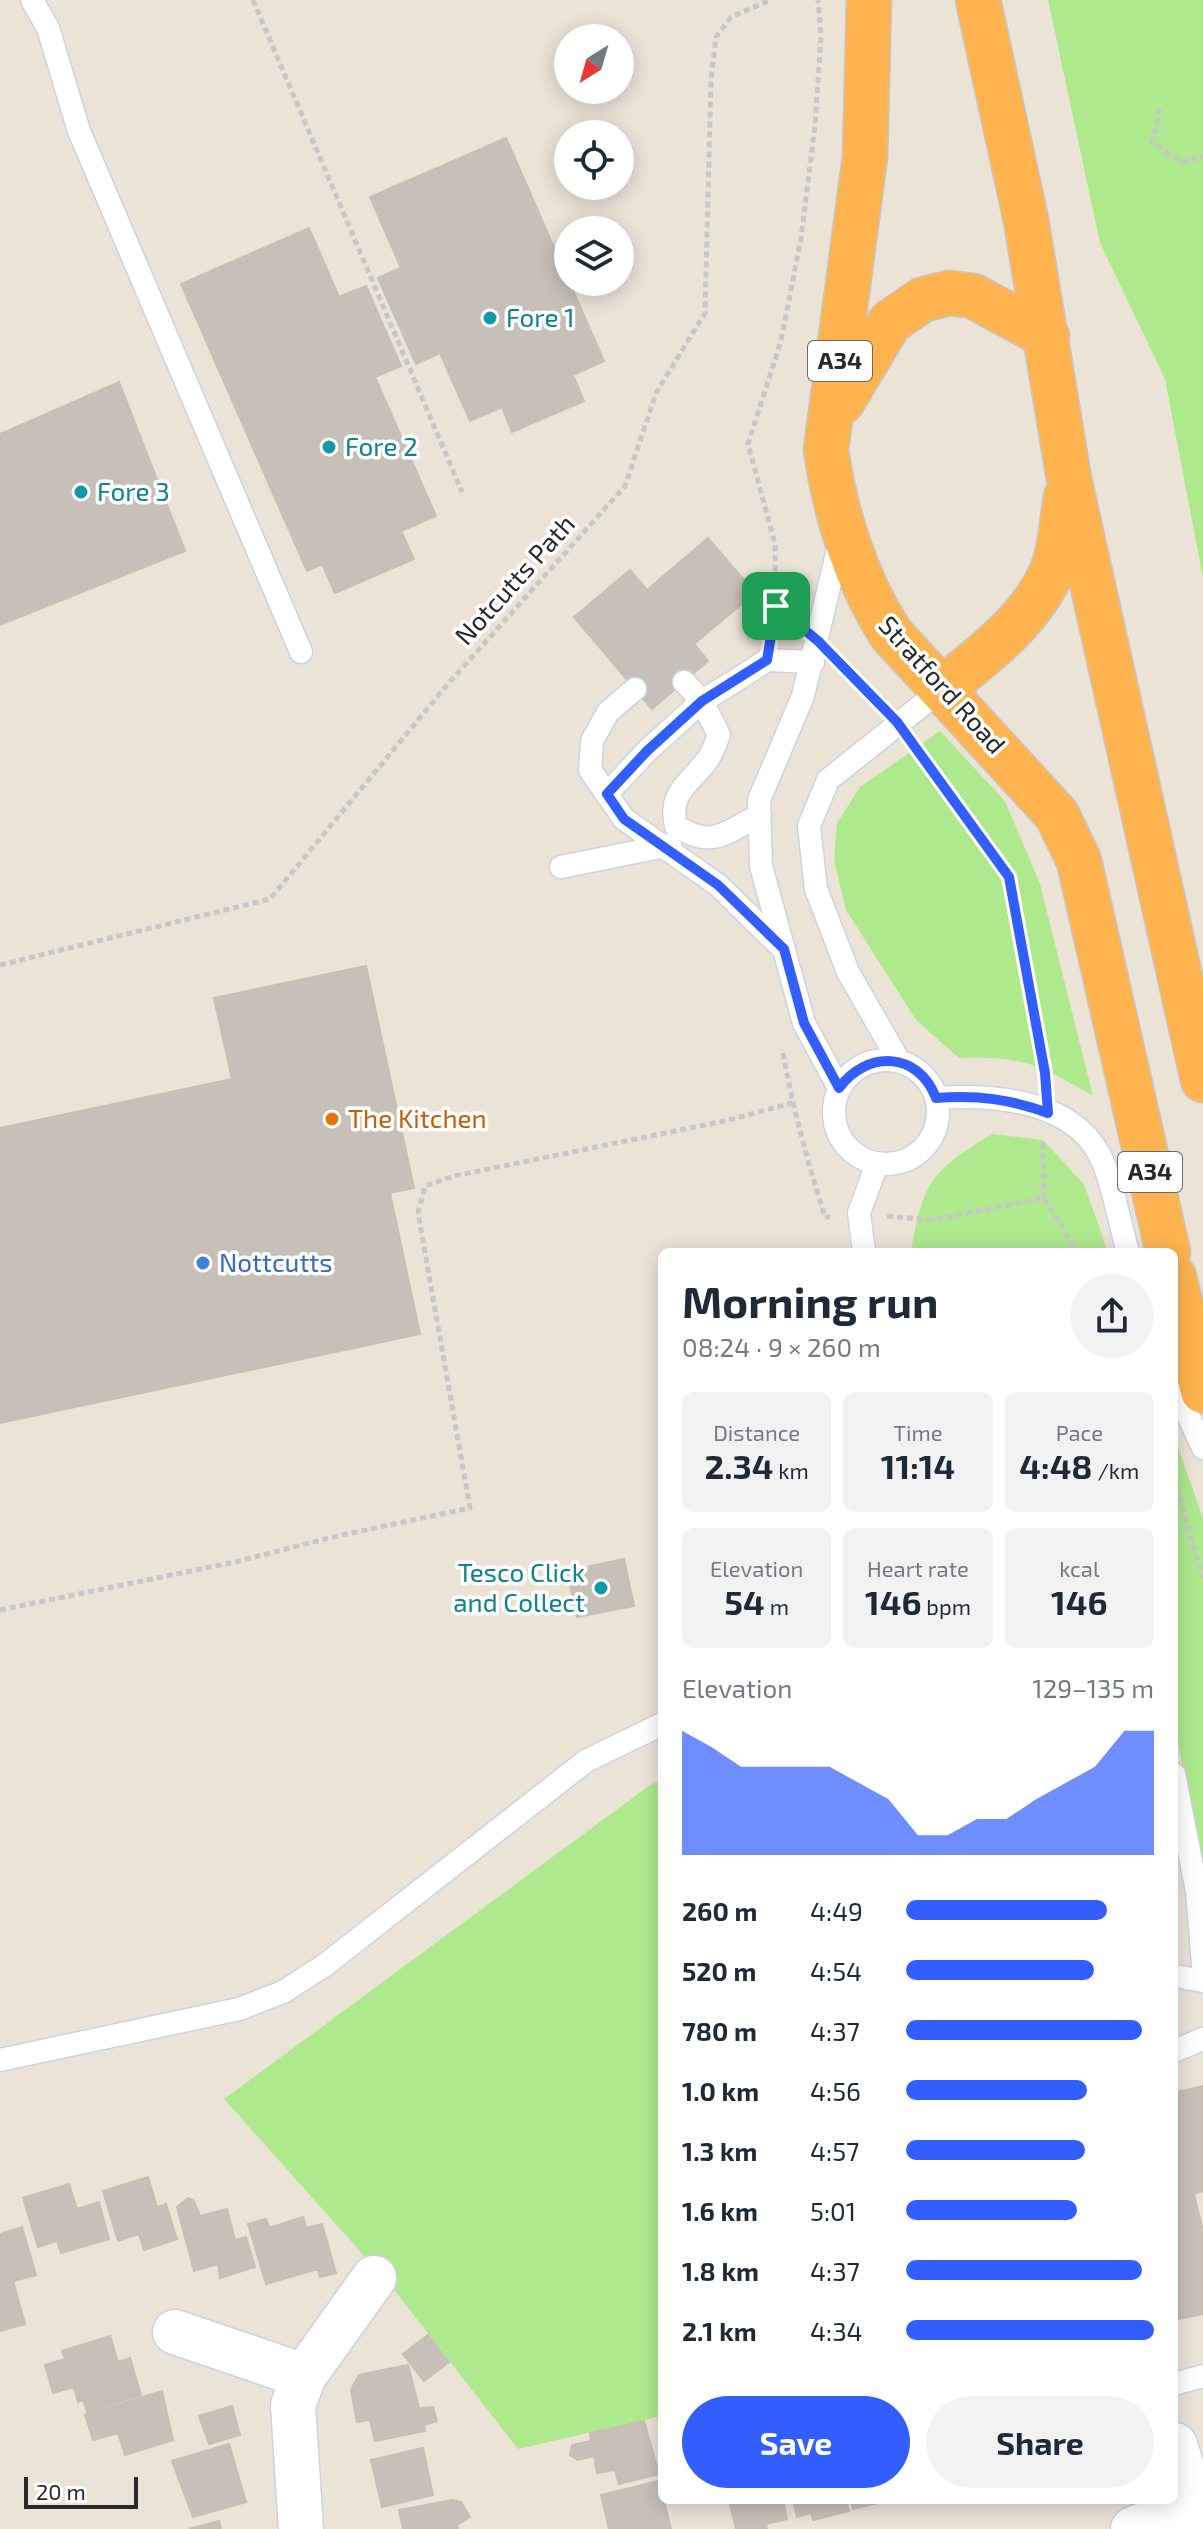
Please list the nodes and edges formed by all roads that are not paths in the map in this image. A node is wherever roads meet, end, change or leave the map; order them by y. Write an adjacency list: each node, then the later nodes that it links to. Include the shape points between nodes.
1 (32, 0): 9 (lane, via 48,28 79,131)
2 (978, 0): 4 (highway)
3 (865, 13): 5 (highway, Stratford Road / A34, via 865,157)
4 (1047, 336): 5 (highway, A34, via 973,296 949,293 922,300 890,322); 6 (highway)
5 (832, 418): 7 (highway, Stratford Road / A34, via 826,450)
6 (1069, 479): 12 (highway, via 1053,568 1038,598 1014,627); 21 (highway)
7 (844, 524): 8 (lane); 12 (highway, Stratford Road / A34, via 870,602 891,634)
8 (815, 651): 13 (lane, via 767,660); 15 (lane, via 803,696 759,800)
9 (301, 652)
10 (684, 682): 13 (lane)
11 (635, 689): 14 (lane, via 608,712 592,741 590,770)
12 (942, 689): 20 (lane, via 828,780 809,826 816,889 848,972); 27 (highway, Stratford Road / A34, via 1057,815 1079,861)
13 (702, 701): 14 (lane); 16 (lane, via 719,735 709,758 686,781 672,808 676,826)
14 (607, 794): 17 (lane, via 624,819)
15 (760, 815): 16 (lane, via 710,840); 19 (lane, via 761,866)
16 (694, 838): 17 (lane)
17 (664, 847): 18 (lane); 19 (lane, via 718,885)
18 (561, 867)
19 (784, 949): 22 (lane, via 804,1023)
20 (899, 1061): 22 (lane, via 867,1063); 23 (lane, via 920,1072)
21 (1203, 1080)
22 (839, 1088): 24 (lane, via 833,1115 838,1134 848,1149)
23 (936, 1098): 24 (lane, via 938,1116 923,1150 899,1163); 26 (lane, via 1008,1099 1074,1127 1098,1152)
24 (877, 1164): 25 (lane, via 859,1213)
25 (863, 1248)
26 (1127, 1248)
27 (1167, 1248)
28 (1178, 1293): 29 (highway)
29 (1203, 1391)
30 (1178, 1394): 31 (lane)
31 (1203, 1448)
32 (658, 1726): 39 (lane, via 586,1761 283,1992 239,2009)
33 (1178, 1795): 34 (lane, via 1197,1892)
34 (1203, 1965)
35 (1178, 1977): 36 (lane)
36 (1203, 1981)
37 (1203, 2039): 38 (lane)
38 (1178, 2049)
39 (0, 2060)
40 (374, 2278): 42 (street)
41 (175, 2332): 42 (street)
42 (304, 2376): 47 (street, via 293,2405)
43 (1203, 2376): 44 (lane)
44 (1178, 2383)
45 (1178, 2454): 46 (street)
46 (1198, 2514): 48 (street)
47 (301, 2529)
48 (1133, 2529)

